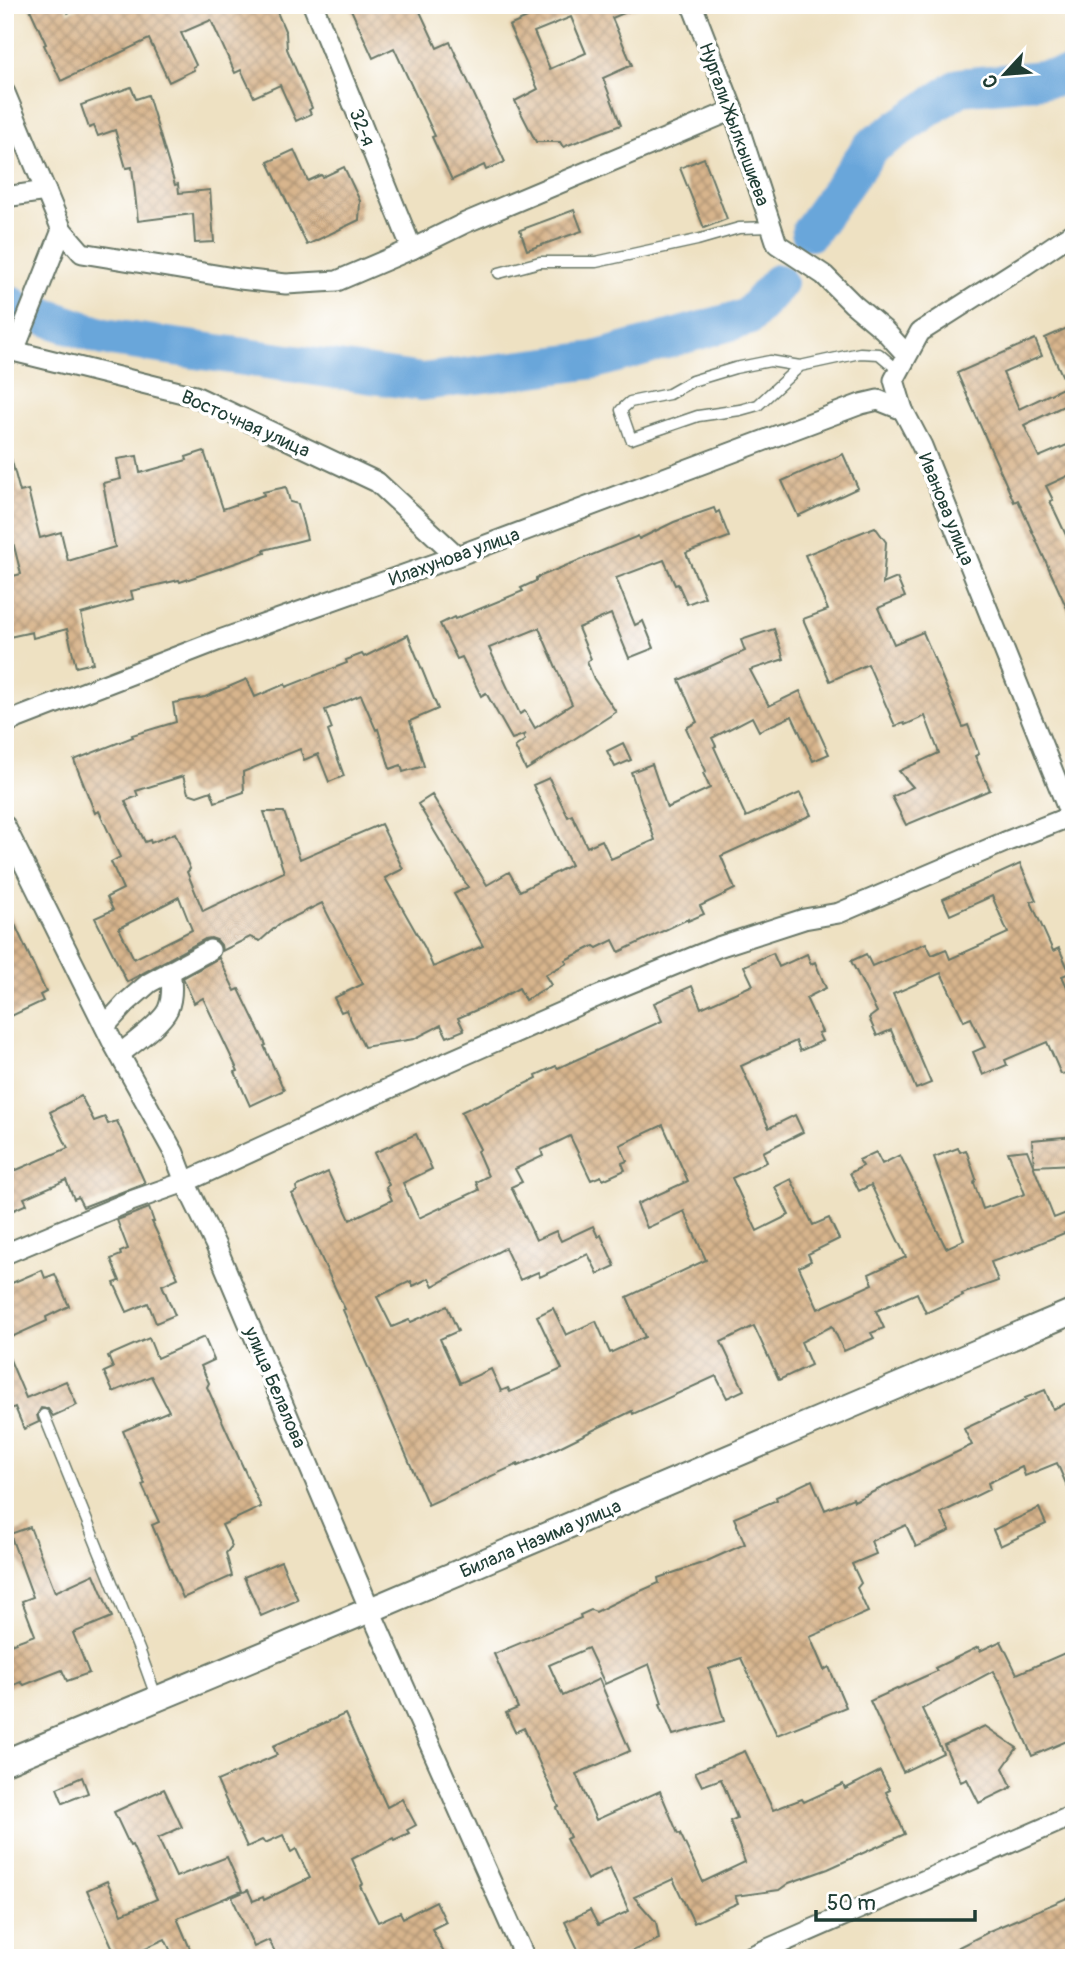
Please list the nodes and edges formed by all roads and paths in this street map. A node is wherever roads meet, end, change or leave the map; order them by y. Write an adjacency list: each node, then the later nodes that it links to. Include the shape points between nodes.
1 (313, 5): 10 (street, 32-я)
2 (692, 5): 4 (street, Нургали Жылкышиева)
3 (5, 93): 5 (street)
4 (733, 110): 9 (street, Нургали Жылкышиева); 10 (street)
5 (46, 191): 6 (street); 7 (street)
6 (5, 197)
7 (62, 230): 10 (street, via 82,254 286,284 337,281); 12 (street)
8 (1074, 232): 13 (street, via 920,332)
9 (774, 235): 11 (lane, via 739,228 596,262 540,262); 13 (street, via 884,330)
10 (412, 249)
11 (499, 273)
12 (10, 350): 16 (street, Восточная улица, via 195,396 377,482)
13 (902, 362): 14 (lane, via 860,353); 15 (street, Иванова улица, via 894,380)
14 (800, 366): 14 (lane, via 769,361 735,368 692,381 669,394 630,402 621,410 631,439 698,416 758,405)
15 (903, 410): 16 (street, Илахунова улица, via 878,400 861,404); 18 (street, Иванова улица, via 922,446)
16 (457, 556): 17 (street, Илахунова улица, via 217,640)
17 (5, 723)
18 (1073, 819): 24 (street, via 1005,842 839,913 804,919 718,947 632,982)
19 (5, 826): 22 (street, улица Белалова)
20 (210, 950): 21 (street)
21 (170, 971): 22 (street, via 149,983); 23 (street, via 173,986 168,1011)
22 (105, 1026): 23 (street, улица Белалова)
23 (120, 1054): 24 (street, улица Белалова)
24 (185, 1182): 25 (street); 28 (street, улица Белалова)
25 (5, 1254)
26 (1074, 1311): 28 (street, Билала Назима улица)
27 (44, 1415): 29 (lane)
28 (370, 1610): 29 (street, Билала Назима улица); 32 (street, улица Белалова)
29 (157, 1699): 30 (street, Билала Назима улица)
30 (5, 1762)
31 (1074, 1815): 33 (street)
32 (525, 1958)
33 (747, 1958)

